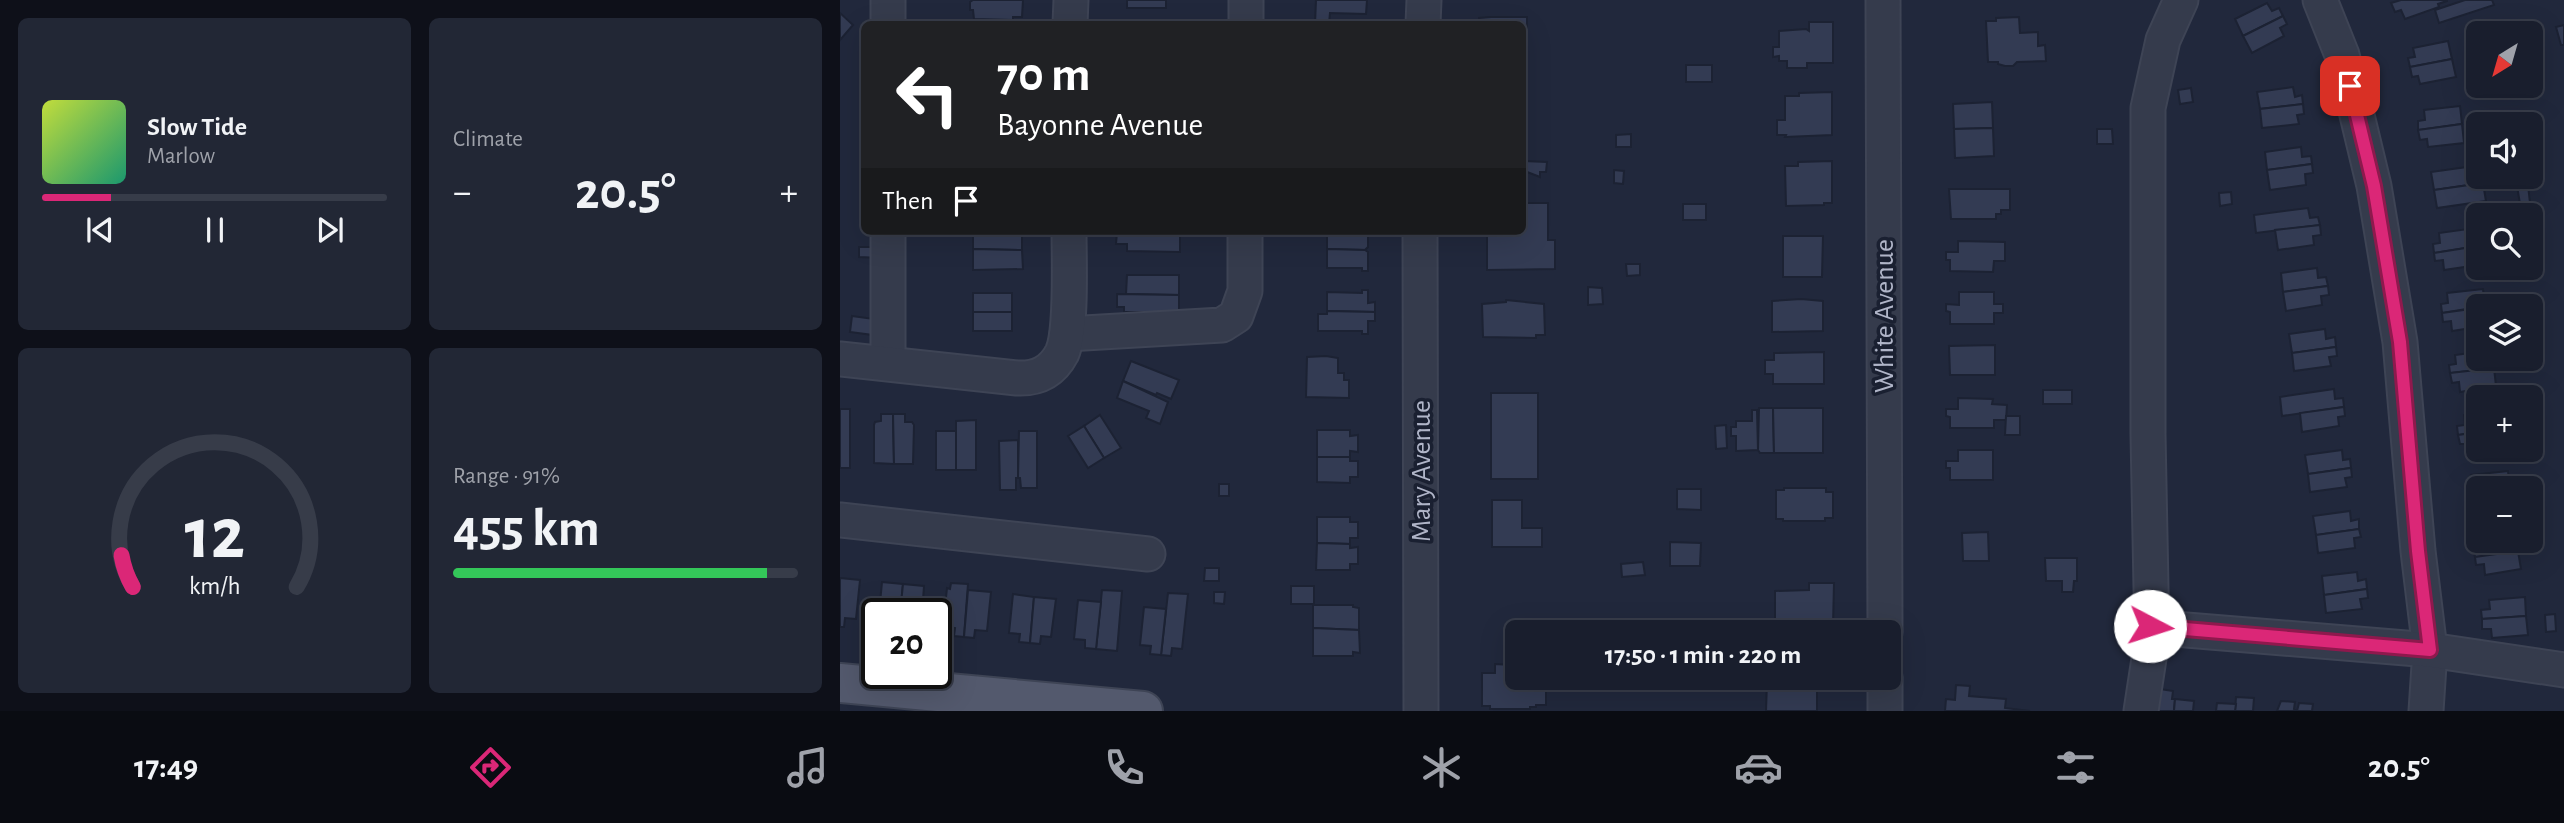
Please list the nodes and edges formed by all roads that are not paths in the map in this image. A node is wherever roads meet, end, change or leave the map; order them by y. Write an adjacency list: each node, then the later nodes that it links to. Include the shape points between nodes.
1 (888, 0): 8 (street)
2 (1071, 0): 9 (street)
3 (1246, 0): 10 (street)
4 (1424, 0): 11 (street)
5 (1884, 0): 21 (street, White Avenue)
6 (2181, 0): 22 (street, via 2163,40 2148,108)
7 (2320, 0): 23 (street, via 2342,55 2374,186 2400,342)
8 (888, 21)
9 (1070, 21)
10 (1246, 21)
11 (1423, 21)
12 (888, 235): 18 (street)
13 (1069, 235): 16 (street)
14 (1245, 235): 16 (street, via 1245,291 1236,316 1222,325)
15 (1420, 235): 28 (street, Mary Avenue)
16 (1061, 348): 18 (street, via 1044,374 1032,379)
17 (840, 359): 18 (street)
18 (888, 363)
19 (840, 520): 20 (street)
20 (1148, 554)
21 (1885, 620)
22 (2150, 626): 23 (street); 30 (street)
23 (2430, 650): 24 (street); 31 (street)
24 (2564, 670)
25 (840, 682): 27 (main road)
26 (1885, 690): 29 (street)
27 (1143, 711)
28 (1421, 711)
29 (1885, 711)
30 (2141, 711)
31 (2426, 711)

